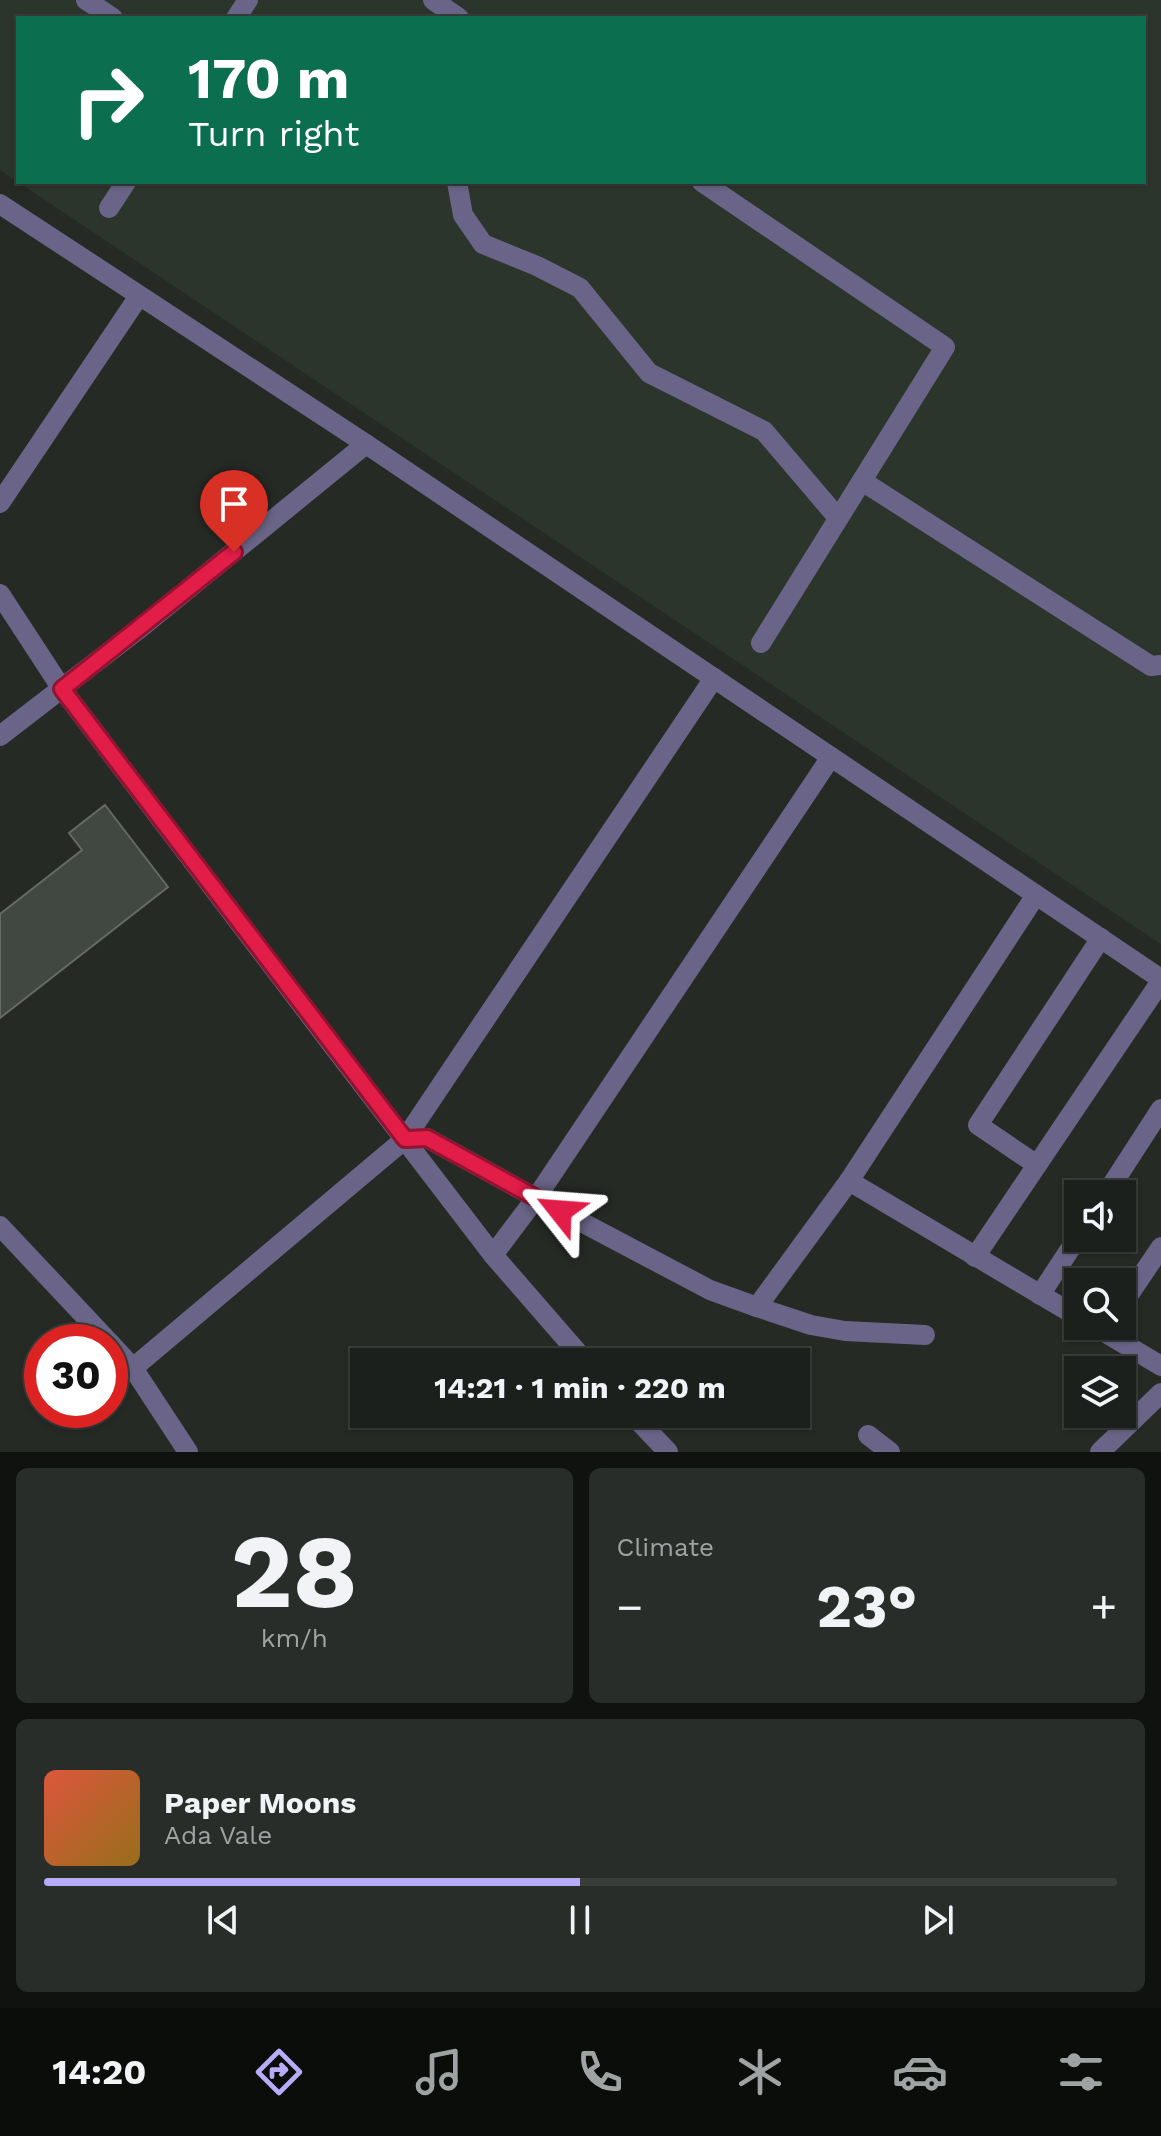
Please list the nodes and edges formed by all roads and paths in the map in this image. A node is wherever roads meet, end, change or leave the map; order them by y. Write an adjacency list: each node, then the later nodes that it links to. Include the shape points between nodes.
1 (86, 0): 3 (street)
2 (431, 0): 4 (street)
3 (110, 16)
4 (456, 16)
5 (125, 184): 9 (street)
6 (457, 184): 14 (street, via 463,215 483,244 580,288 649,373 764,431)
7 (705, 184): 12 (street, via 945,347)
8 (0, 204): 10 (street)
9 (109, 208)
10 (139, 296): 11 (street); 13 (street)
11 (366, 444): 18 (street); 19 (street)
12 (862, 481): 14 (street); 17 (street, via 1151,666)
13 (0, 503)
14 (838, 518): 16 (street)
15 (0, 594): 19 (street)
16 (761, 643)
17 (1161, 665)
18 (714, 678): 21 (street); 26 (street)
19 (62, 689): 20 (street); 26 (street)
20 (0, 736)
21 (831, 757): 22 (street); 30 (street)
22 (1036, 895): 23 (street); 29 (street)
23 (1101, 938): 24 (street); 27 (street, via 978,1125)
24 (1161, 980): 27 (street)
25 (1161, 1109): 28 (street)
26 (405, 1139): 30 (street, via 427,1138); 34 (street); 46 (street)
27 (1037, 1165): 35 (street)
28 (1115, 1180)
29 (849, 1181): 35 (street); 38 (street)
30 (536, 1198): 34 (street); 38 (street, via 710,1290)
31 (0, 1226): 40 (street)
32 (1161, 1247): 36 (street)
33 (1068, 1252): 37 (street)
34 (493, 1255): 43 (street)
35 (975, 1257): 37 (street)
36 (1136, 1284)
37 (1040, 1295): 39 (street)
38 (757, 1307): 41 (street, via 845,1331)
39 (1064, 1309)
40 (92, 1324)
41 (925, 1335)
42 (1121, 1340): 45 (street)
43 (574, 1348)
44 (128, 1363): 46 (street)
45 (1161, 1366)
46 (133, 1368): 50 (street)
47 (1161, 1393): 53 (street)
48 (645, 1428): 51 (street)
49 (868, 1435): 52 (street)
50 (188, 1452)
51 (668, 1452)
52 (890, 1452)
53 (1100, 1452)

